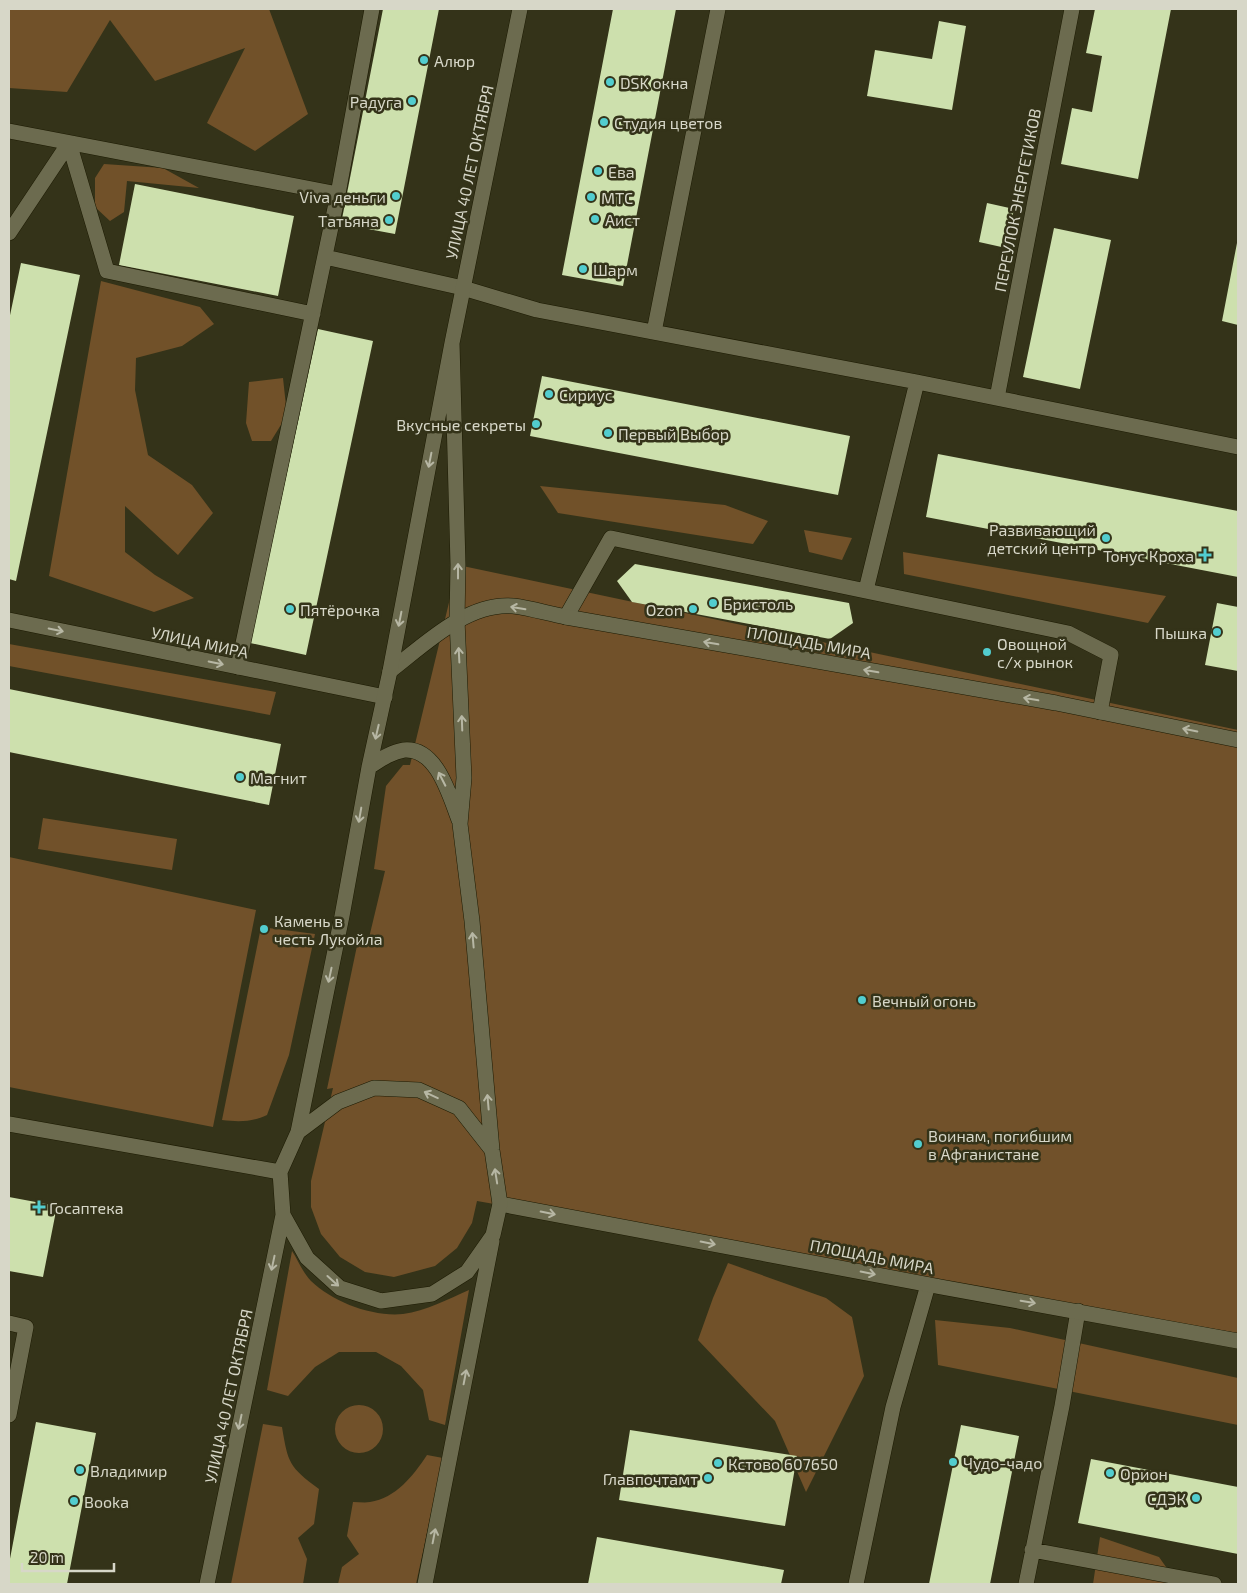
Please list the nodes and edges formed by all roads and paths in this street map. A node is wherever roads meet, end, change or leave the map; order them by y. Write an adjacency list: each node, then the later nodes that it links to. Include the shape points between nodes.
1 (372, 9): 7 (street)
2 (520, 9): 10 (street, УЛИЦА 40 ЛЕТ ОКТЯБРЯ)
3 (718, 9): 12 (street)
4 (1072, 9): 15 (street, ПЕРЕУЛОК ЭНЕРГЕТИКОВ)
5 (9, 131): 6 (street)
6 (69, 143): 7 (street); 8 (street); 11 (street, via 107,271)
7 (338, 194): 9 (street)
8 (9, 233)
9 (325, 258): 10 (street); 11 (street)
10 (463, 288): 12 (street, via 537,310); 13 (street, УЛИЦА 40 ЛЕТ ОКТЯБРЯ)
11 (313, 314): 21 (street)
12 (654, 332): 14 (street)
13 (452, 343): 20 (street, one-way to 13); 22 (street, one-way to 22)
14 (917, 382): 15 (street); 17 (street)
15 (997, 398): 16 (street)
16 (1238, 447)
17 (866, 590): 18 (street, via 611,538); 24 (street, via 1068,633 1111,655)
18 (566, 618): 20 (street, ПЛОЩАДЬ МИРА, one-way to 20, via 513,606 489,608); 24 (street, ПЛОЩАДЬ МИРА, one-way to 18)
19 (9, 620): 21 (street, УЛИЦА МИРА, one-way to 21)
20 (457, 620): 22 (street, ПЛОЩАДЬ МИРА); 27 (street, one-way to 20, via 464,778)
21 (238, 667): 23 (street, УЛИЦА МИРА)
22 (390, 671): 23 (street)
23 (385, 697): 26 (street, one-way to 26)
24 (1100, 712): 25 (street, ПЛОЩАДЬ МИРА, one-way to 24)
25 (1238, 740)
26 (369, 767): 27 (street, one-way to 26, via 434,764 420,754 406,750 387,755); 29 (street, one-way to 29)
27 (460, 824): 30 (street, one-way to 27)
28 (9, 1124): 31 (street)
29 (298, 1132): 30 (street, one-way to 29, via 459,1108 419,1090 374,1088 338,1102); 31 (street)
30 (492, 1150): 32 (street, one-way to 30)
31 (280, 1172): 33 (street)
32 (500, 1204): 34 (street); 35 (street, ПЛОЩАДЬ МИРА, one-way to 35)
33 (283, 1216): 34 (street, one-way to 34, via 307,1258 340,1288 380,1301 432,1294 467,1272); 41 (street, УЛИЦА 40 ЛЕТ ОКТЯБРЯ, one-way to 41)
34 (493, 1235): 42 (street, one-way to 34)
35 (928, 1285): 36 (street, ПЛОЩАДЬ МИРА, one-way to 36); 43 (street, via 893,1407)
36 (1078, 1311): 38 (street, ПЛОЩАДЬ МИРА); 40 (street)
37 (9, 1323): 39 (street, via 26,1327)
38 (1238, 1341)
39 (9, 1415)
40 (1032, 1550): 44 (street); 45 (street)
41 (207, 1584)
42 (424, 1584)
43 (856, 1584)
44 (1026, 1584)
45 (1214, 1584)

